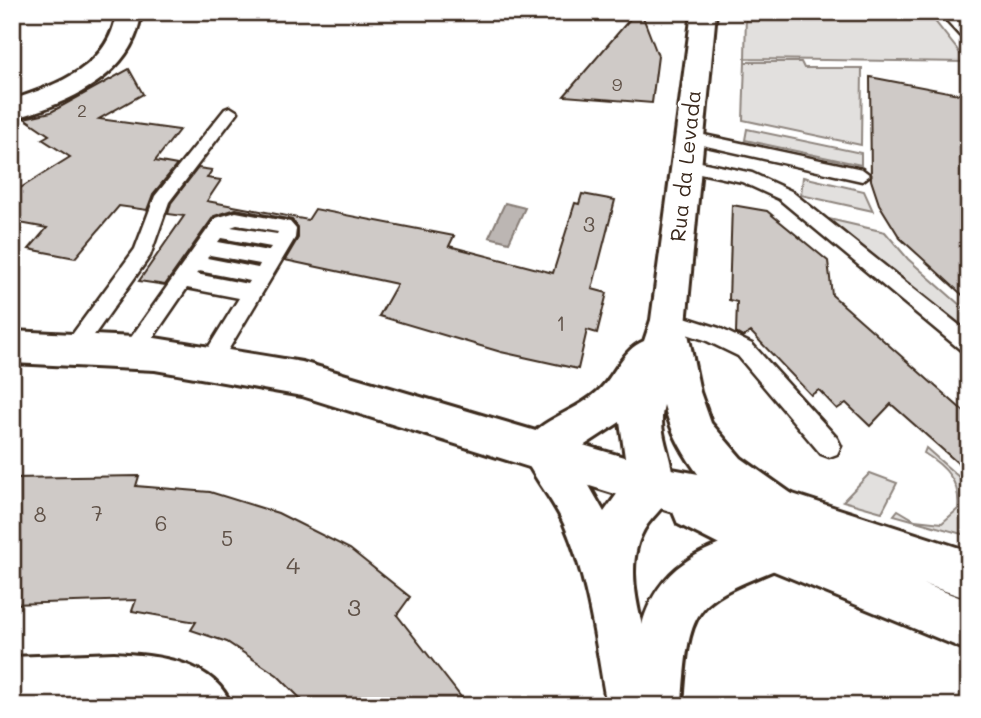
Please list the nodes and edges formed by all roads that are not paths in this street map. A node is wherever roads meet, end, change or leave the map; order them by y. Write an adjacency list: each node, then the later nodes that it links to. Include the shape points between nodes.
1 (129, 12): 5 (street, via 127,36 112,57 73,83)
2 (704, 12): 7 (street, Rua da Levada)
3 (951, 12): 4 (street)
4 (969, 30)
5 (12, 110)
6 (230, 112): 17 (lane, via 161,200 143,251)
7 (688, 151): 8 (lane); 14 (street, Rua da Levada); 15 (lane, via 785,195)
8 (862, 175)
9 (205, 247): 10 (lane); 10 (lane, via 222,223 231,219 287,229); 11 (lane); 12 (lane)
10 (278, 250): 11 (lane)
11 (263, 276): 13 (lane)
12 (182, 279): 13 (lane); 18 (lane)
13 (252, 293): 19 (lane)
14 (669, 320): 20 (lane, via 745,351); 21 (street, via 616,401); 22 (street, via 641,415); 23 (street, via 678,387 693,432)
15 (969, 345)
16 (12, 347): 17 (street)
17 (74, 349): 18 (street)
18 (132, 352): 19 (street)
19 (211, 361): 21 (street, via 302,379)
20 (830, 446)
21 (542, 450): 22 (street); 25 (street, via 564,476 585,514)
22 (651, 486): 23 (street); 25 (street, via 623,518 614,539)
23 (775, 530): 24 (street); 26 (street); 30 (street, via 685,589 665,626)
24 (969, 575)
25 (610, 600): 29 (street)
26 (969, 626)
27 (12, 683): 28 (street, via 134,680 182,689)
28 (205, 706)
29 (634, 706)
30 (654, 706)

